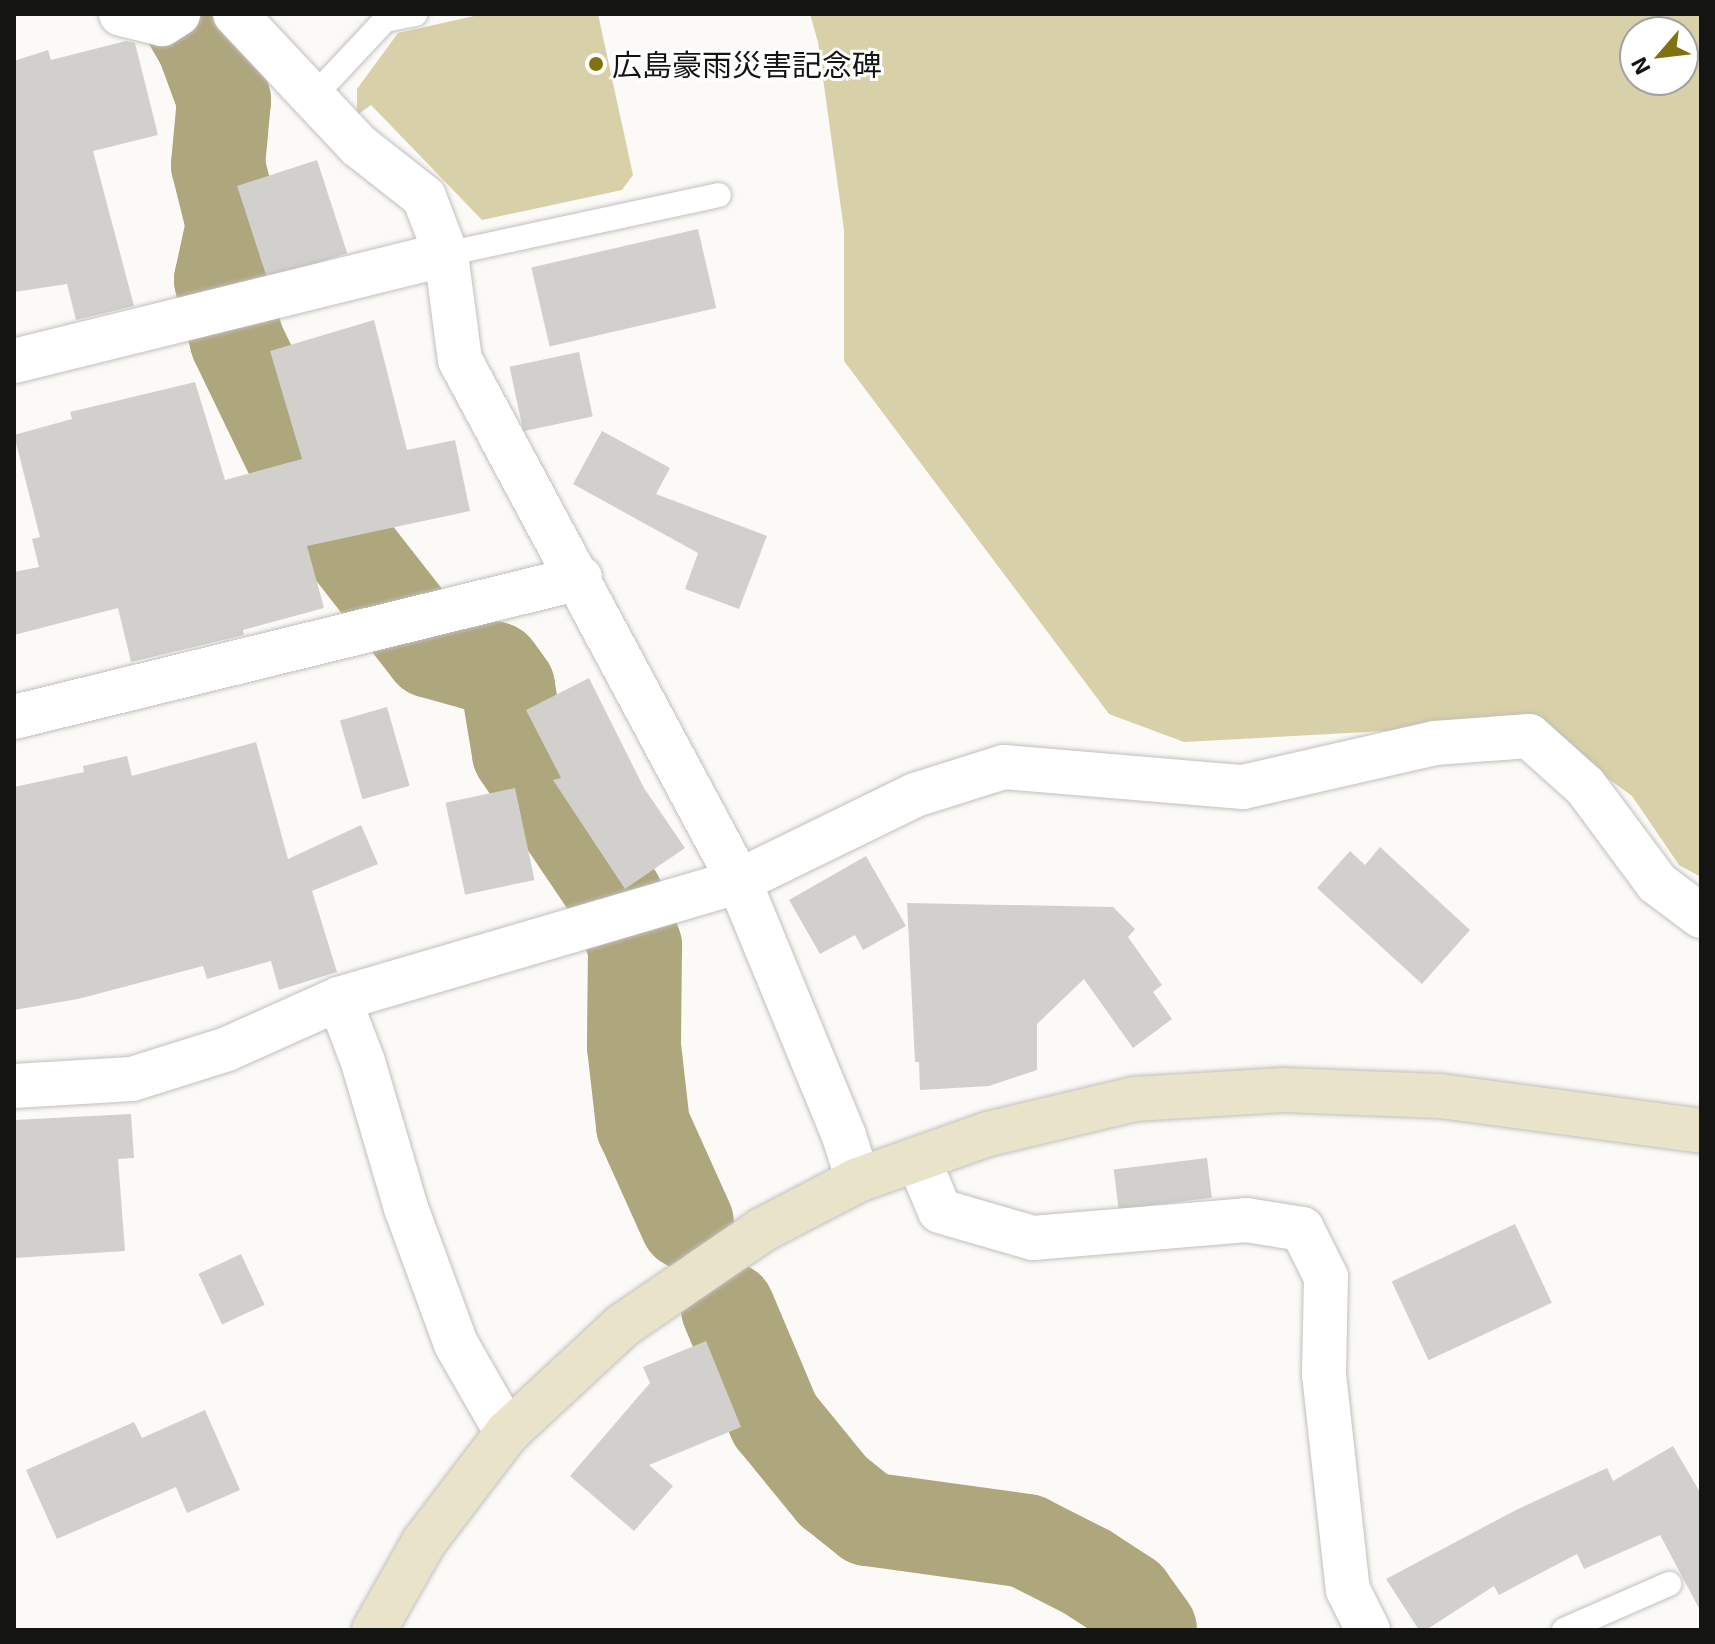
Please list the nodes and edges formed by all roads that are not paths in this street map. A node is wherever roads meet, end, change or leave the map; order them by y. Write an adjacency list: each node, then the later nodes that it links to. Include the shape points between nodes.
1 (121, 14): 4 (street, via 162,24)
2 (235, 14): 6 (street)
3 (415, 14): 5 (lane)
4 (175, 16)
5 (384, 17): 6 (lane)
6 (313, 97): 8 (street, via 359,146 424,197)
7 (719, 195): 8 (lane)
8 (446, 254): 9 (street); 10 (street, via 460,360)
9 (14, 361)
10 (580, 578): 11 (street); 12 (street)
11 (14, 717)
12 (739, 881): 13 (street, via 915,795 1004,767 1243,787 1435,743 1529,736 1585,786 1657,883); 14 (street); 18 (street)
13 (1701, 916)
14 (339, 999): 15 (street, via 227,1049 132,1079); 19 (street, via 456,1344)
15 (14, 1086)
16 (1701, 1131): 17 (street, via 1440,1096 1283,1090 1135,1099 988,1134)
17 (918, 1159): 18 (street); 22 (street, via 940,1211 1033,1238 1246,1220 1302,1229 1326,1277 1324,1374 1348,1590)
18 (858, 1180): 19 (street, via 762,1230 622,1326)
19 (507, 1433): 21 (street, via 424,1542)
20 (1669, 1584): 23 (lane)
21 (374, 1630)
22 (1368, 1630)
23 (1564, 1630)

